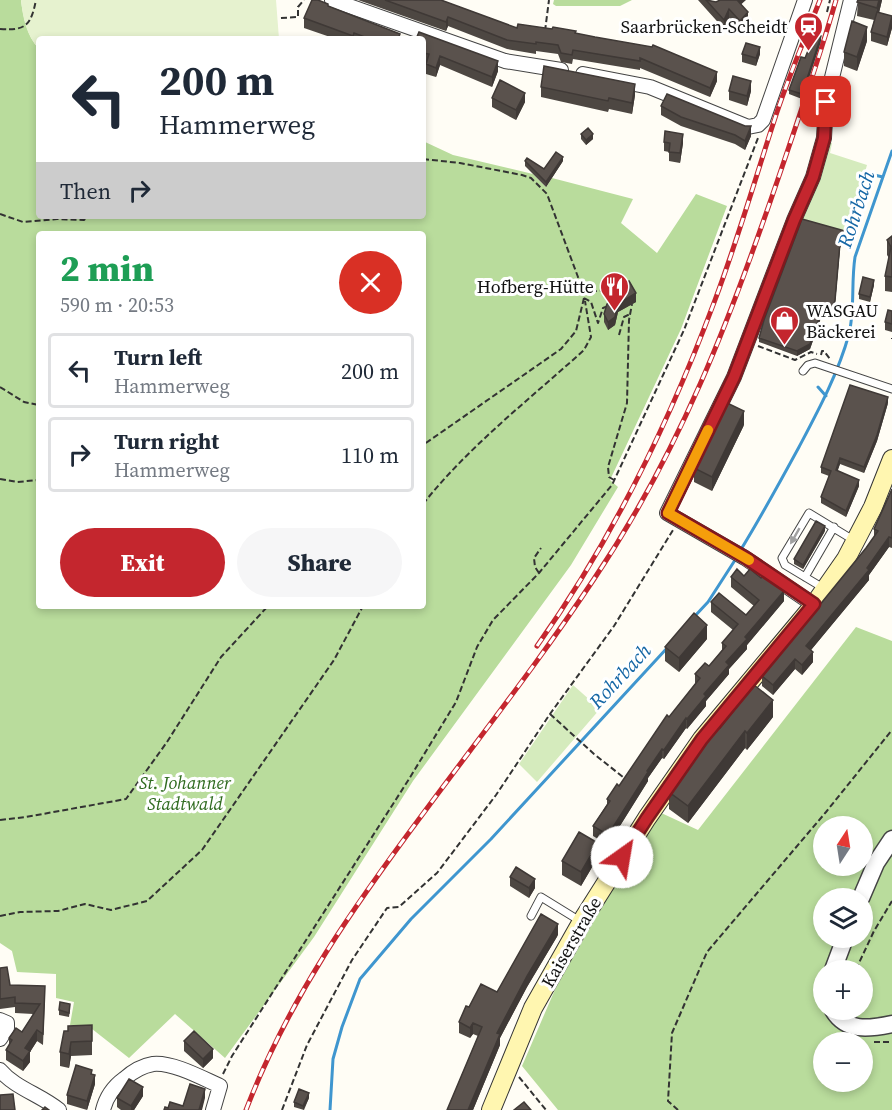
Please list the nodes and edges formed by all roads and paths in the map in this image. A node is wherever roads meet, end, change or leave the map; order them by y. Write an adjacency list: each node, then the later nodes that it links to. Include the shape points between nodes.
1 (36, 0): 10 (path, via 27,25)
2 (304, 0): 9 (path, via 298,7 298,17)
3 (332, 0): 12 (street, via 505,61 650,87 748,127)
4 (549, 0): 11 (path)
5 (805, 0): 12 (street)
6 (830, 0): 8 (path)
7 (851, 0): 25 (street, via 826,102 824,138 813,177)
8 (826, 12)
9 (281, 18)
10 (0, 29)
11 (545, 33)
12 (758, 125): 35 (path, via 758,138 684,330)
13 (426, 159): 19 (path, via 531,178 547,194)
14 (0, 214): 16 (path, via 23,222)
15 (57, 219): 17 (path)
16 (57, 219)
17 (85, 219)
18 (622, 288): 19 (path)
19 (582, 289): 20 (path)
20 (584, 298): 21 (path, via 591,302 598,323 605,306 612,308); 31 (path, via 576,331 561,350); 36 (path, via 591,337 584,350 469,453)
21 (608, 301)
22 (632, 304): 23 (path)
23 (630, 314): 24 (path, via 624,317); 35 (path, via 627,403 608,467 609,477)
24 (618, 335)
25 (747, 341): 26 (path, via 795,360 811,352); 37 (street, via 668,513)
26 (829, 362): 27 (lane, via 808,364); 29 (lane, via 843,373)
27 (803, 371)
28 (0, 387): 30 (path, via 24,402)
29 (892, 389)
30 (36, 404)
31 (426, 443)
32 (892, 459): 39 (main road, Kaiserstraße)
33 (0, 479): 34 (path)
34 (36, 480)
35 (614, 480): 41 (path)
36 (426, 500)
37 (679, 520): 44 (street, via 746,558); 47 (path, via 614,626)
38 (834, 527): 39 (lane); 42 (lane); 42 (lane, one-way to 42, via 809,513 782,558 785,565)
39 (856, 542): 43 (main road, Kaiserstraße)
40 (541, 548): 41 (path, via 534,558)
41 (539, 573): 64 (path, via 488,629 456,702 232,1056)
42 (805, 577): 43 (lane)
43 (825, 589): 44 (main road, Kaiserstraße)
44 (814, 604): 56 (main road, Kaiserstraße, via 702,739)
45 (265, 609): 50 (path, via 221,657 126,799)
46 (361, 609): 54 (path, via 333,660 202,850 147,901 111,910 85,904 58,911)
47 (550, 714): 49 (path); 68 (path, via 437,873 399,907 387,908 352,960 307,1045)
48 (892, 730): 71 (path, via 707,952 672,1033 668,1101)
49 (623, 777)
50 (0, 820)
51 (892, 839): 52 (street)
52 (865, 888)
53 (892, 901): 57 (path)
54 (0, 916)
55 (531, 916): 56 (lane, via 542,897)
56 (582, 922): 62 (main road, Kaiserstraße, via 533,1008)
57 (860, 960)
58 (0, 1020): 61 (street, via 7,1023 7,1028)
59 (841, 1020): 60 (street, via 859,1028)
60 (892, 1024)
61 (0, 1039)
62 (510, 1066): 69 (main road, Kaiserstraße); 70 (path)
63 (0, 1070): 65 (street)
64 (220, 1086): 66 (street, via 176,1068 154,1064 136,1070 118,1083 105,1100); 67 (street)
65 (59, 1110)
66 (103, 1110)
67 (213, 1110)
68 (282, 1110)
69 (491, 1110)
70 (546, 1110)
71 (678, 1110)

